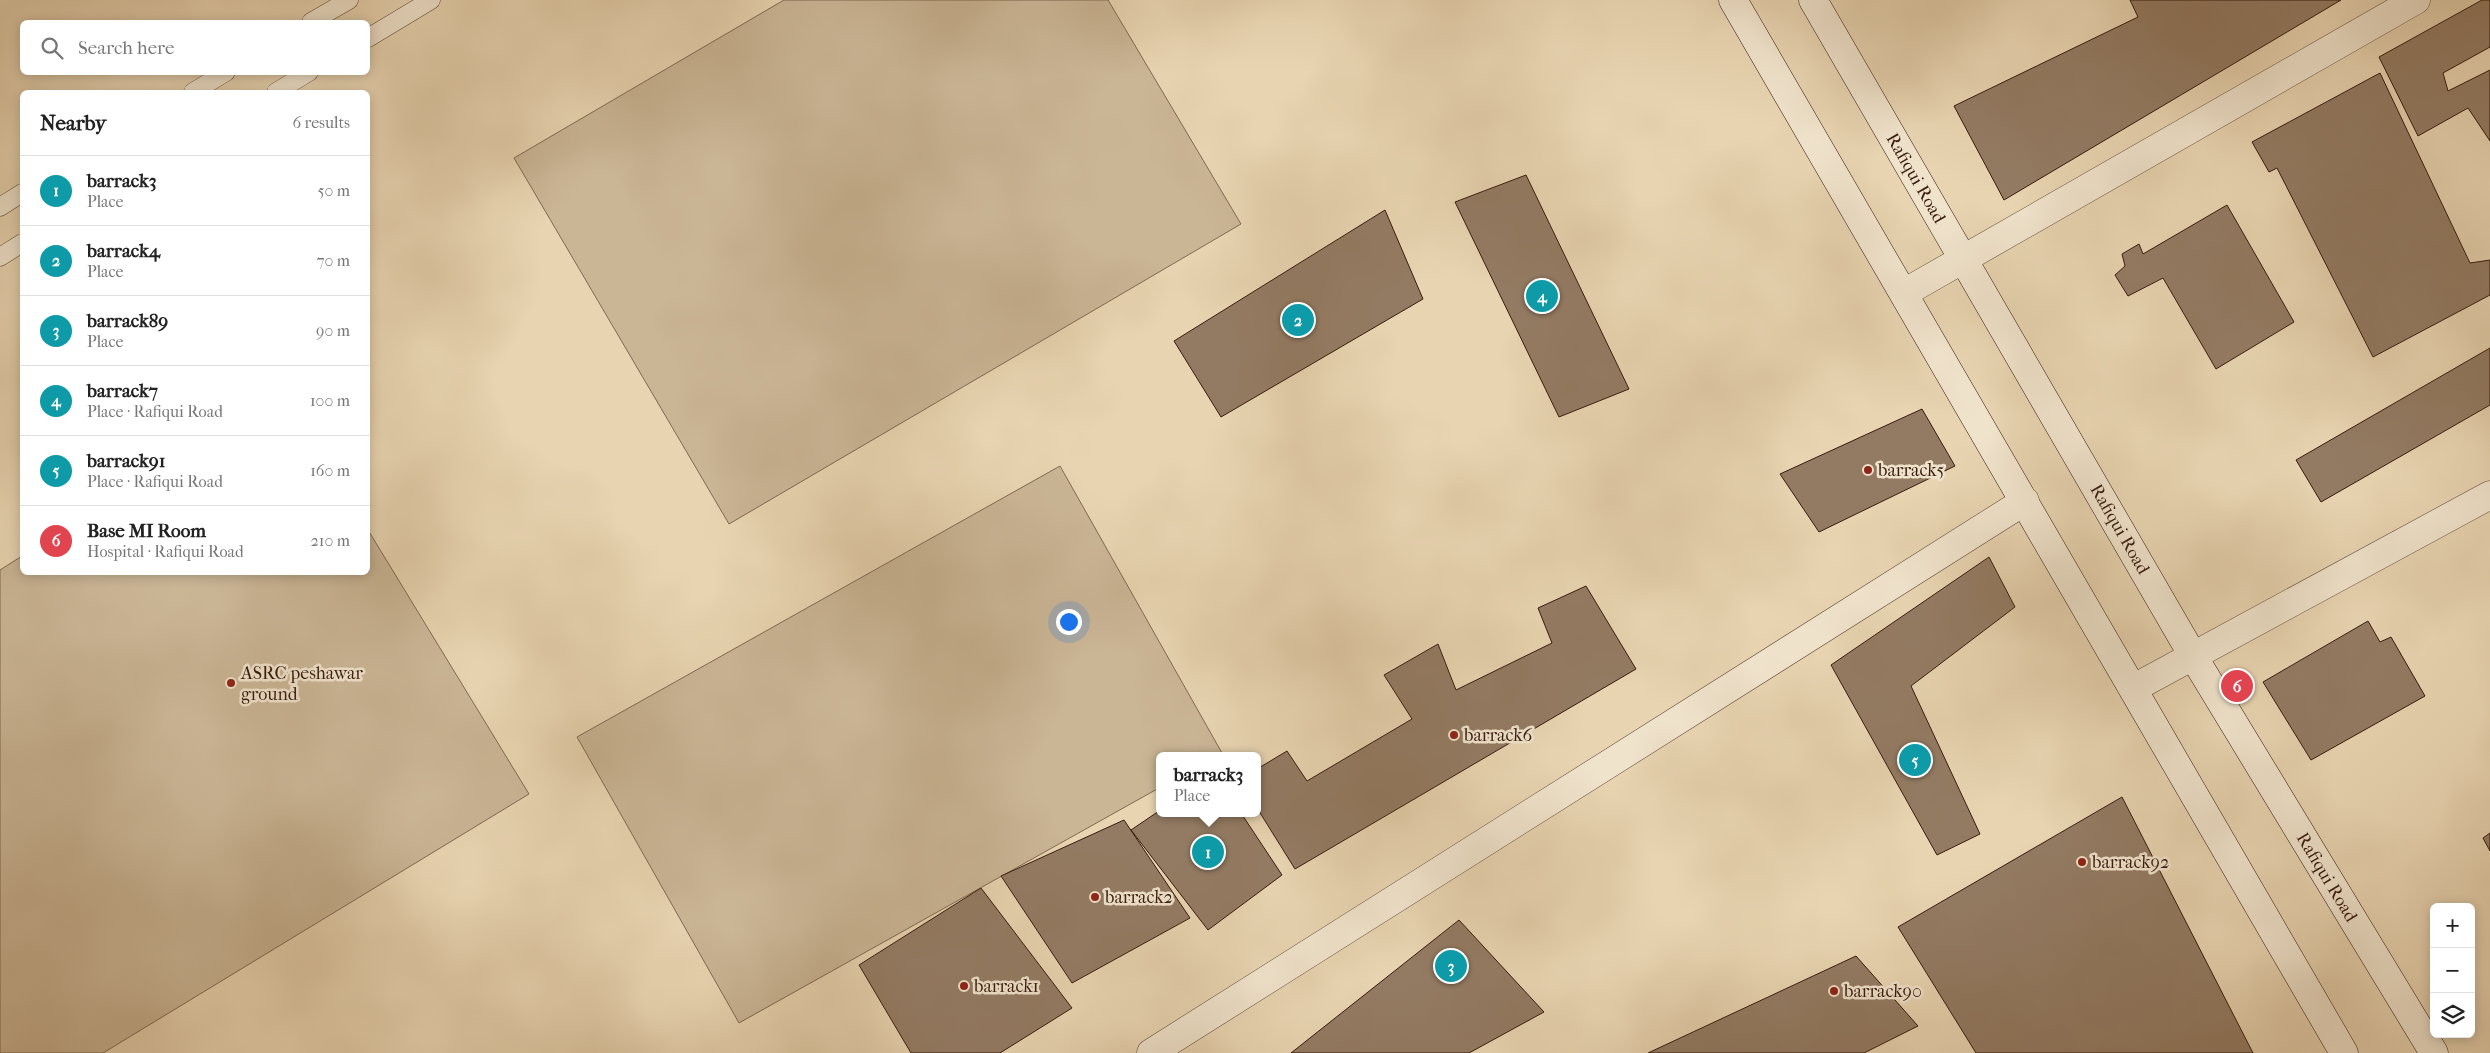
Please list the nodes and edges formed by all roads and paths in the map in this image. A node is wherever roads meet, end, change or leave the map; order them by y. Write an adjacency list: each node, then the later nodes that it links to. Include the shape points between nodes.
1 (349, 0): 6 (lane)
2 (431, 0): 7 (lane)
3 (1733, 0): 17 (street)
4 (1813, 0): 16 (street, Rafiqui Road)
5 (2416, 0): 16 (street)
6 (314, 20)
7 (370, 37)
8 (221, 75): 10 (lane)
9 (304, 75): 11 (lane)
10 (196, 90)
11 (279, 90)
12 (20, 195): 13 (lane)
13 (0, 207)
14 (20, 245): 15 (lane)
15 (0, 257)
16 (1963, 258): 17 (street); 20 (street, Rafiqui Road)
17 (1904, 293): 19 (street)
18 (2490, 495): 20 (street)
19 (2025, 501): 21 (street); 22 (street)
20 (2193, 656): 21 (street); 24 (street, Rafiqui Road)
21 (2134, 688): 23 (street)
22 (1151, 1053)
23 (2344, 1053)
24 (2434, 1053)

